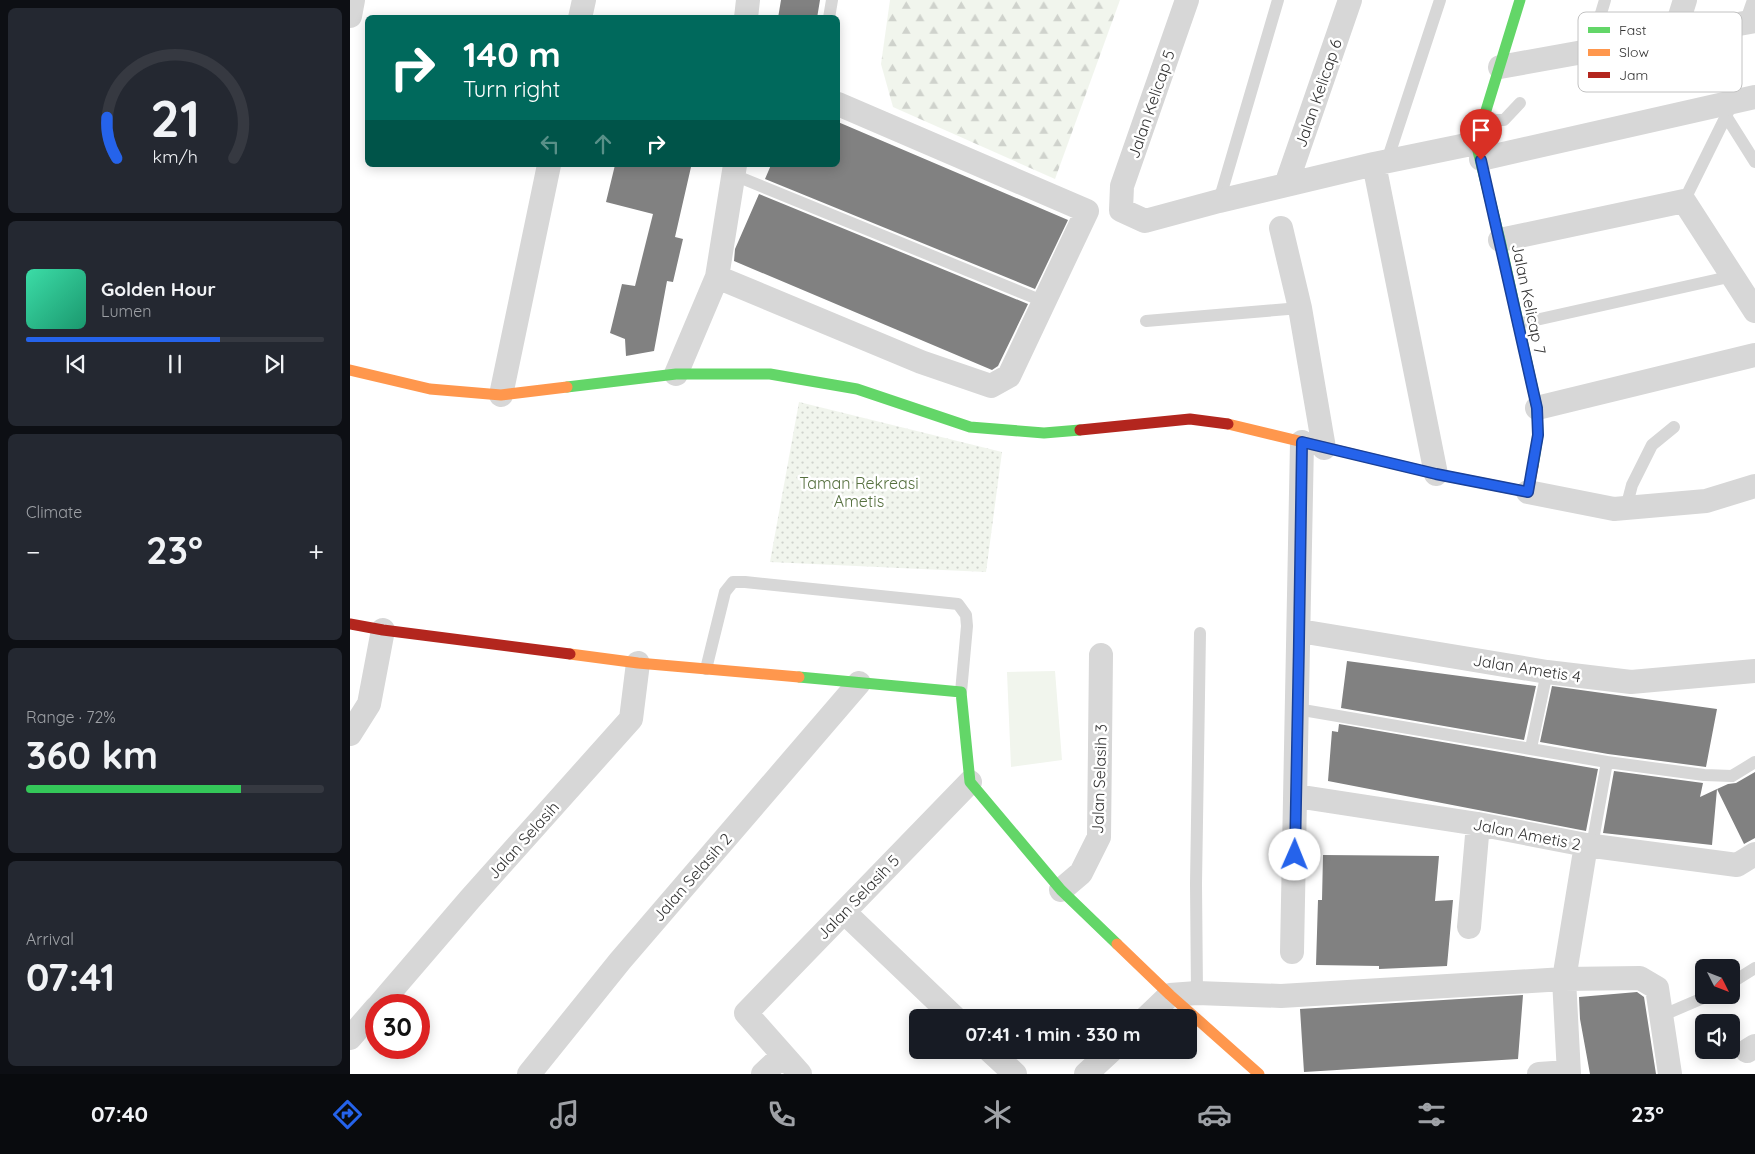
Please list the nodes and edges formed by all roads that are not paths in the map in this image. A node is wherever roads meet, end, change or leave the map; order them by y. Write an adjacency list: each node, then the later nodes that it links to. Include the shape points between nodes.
1 (353, 0): 18 (street)
2 (584, 0): 15 (street)
3 (748, 0): 16 (street)
4 (832, 0): 17 (lane)
5 (1187, 0): 32 (street, Jalan Kelicap 5, via 1122,186 1121,210 1145,221)
6 (1278, 0): 32 (lane)
7 (1350, 0): 31 (street, Jalan Kelicap 6)
8 (1440, 0): 28 (lane)
9 (1520, 0): 21 (street)
10 (1605, 0): 13 (lane)
11 (1685, 0): 14 (street)
12 (1752, 0): 19 (lane)
13 (1601, 12)
14 (1681, 12)
15 (581, 15)
16 (746, 15)
17 (830, 15)
18 (350, 16)
19 (1750, 22)
20 (1578, 52): 21 (street)
21 (1500, 67): 25 (street)
22 (1520, 103): 25 (lane, via 1504,120)
23 (840, 105): 38 (street, via 1087,211)
24 (1738, 105): 26 (street); 27 (lane); 33 (lane)
25 (1485, 115): 26 (street)
26 (1478, 151): 28 (street); 35 (street, Jalan Kelicap 7)
27 (1755, 162)
28 (1381, 163): 31 (street); 50 (street)
29 (549, 167): 46 (street)
30 (735, 170): 37 (street); 38 (lane)
31 (1286, 186): 32 (street)
32 (1220, 201)
33 (1684, 201): 35 (street); 36 (street)
34 (1281, 228): 39 (street)
35 (1500, 240): 42 (street, Jalan Kelicap 7)
36 (1733, 276): 40 (street); 42 (lane)
37 (717, 277): 38 (street, via 921,362 991,386 1009,376); 45 (street)
38 (1045, 302)
39 (1300, 308): 41 (lane); 49 (street)
40 (1755, 311)
41 (1146, 321)
42 (1518, 324): 47 (street, Jalan Kelicap 7)
43 (1755, 355): 47 (street)
44 (350, 370): 46 (street, via 430,389)
45 (676, 374): 46 (street); 49 (street, via 770,374 857,389 970,427 1044,433 1190,419 1238,425)
46 (501, 394)
47 (1537, 408): 52 (street, Jalan Kelicap 7, via 1538,435)
48 (1674, 427): 53 (lane, via 1652,445 1632,486)
49 (1313, 445): 50 (street); 56 (street)
50 (1436, 474): 52 (street)
51 (1755, 486): 53 (street, via 1706,501)
52 (1528, 492): 53 (street, via 1614,509)
53 (1626, 508)
54 (350, 624): 55 (street)
55 (383, 630): 59 (street); 66 (street, via 369,704)
56 (1300, 631): 61 (street, Jalan Ametis 4); 65 (street)
57 (1200, 633): 82 (lane)
58 (1101, 655): 75 (street, Jalan Selasih 3, via 1100,837 1081,873)
59 (638, 663): 60 (street); 83 (street, Jalan Selasih, via 631,719)
60 (706, 669): 63 (street); 64 (lane, via 725,592 733,582 745,582 958,604 966,615 967,626)
61 (1548, 672): 62 (street, Jalan Ametis 4, via 1631,682); 67 (lane)
62 (1753, 675)
63 (859, 683): 64 (street); 95 (street, Jalan Selasih 2, via 620,961)
64 (961, 692): 70 (street)
65 (1297, 709): 67 (lane); 71 (street)
66 (350, 734)
67 (1530, 748): 68 (lane)
68 (1607, 762): 69 (lane, via 1732,776); 73 (lane)
69 (1755, 762)
70 (970, 782): 75 (street); 76 (street, Jalan Selasih 5)
71 (1296, 796): 72 (street, Jalan Ametis 2); 78 (street)
72 (1478, 824): 73 (street, Jalan Ametis 2); 77 (street)
73 (1589, 846): 74 (street, Jalan Ametis 2, via 1737,865); 81 (street)
74 (1755, 854)
75 (1061, 890): 84 (street)
76 (844, 912): 86 (street); 91 (street, Jalan Selasih 5, via 746,1013)
77 (1468, 927)
78 (1292, 952)
79 (1755, 968): 80 (lane)
80 (1740, 977)
81 (1564, 980): 82 (street, via 1281,996); 88 (street, via 1640,978 1657,988); 94 (street)
82 (1197, 993): 84 (street)
83 (389, 994)
84 (1170, 995): 87 (street); 100 (street)
85 (1695, 1001): 88 (lane)
86 (946, 1009)
87 (1155, 1009)
88 (1661, 1016): 102 (street)
89 (365, 1021): 90 (street)
90 (350, 1038)
91 (783, 1055): 96 (street); 97 (street)
92 (998, 1059): 98 (street)
93 (1102, 1059): 99 (street)
94 (1568, 1073): 101 (street)
95 (530, 1074)
96 (763, 1074)
97 (800, 1074)
98 (1014, 1074)
99 (1086, 1074)
100 (1259, 1074)
101 (1539, 1074)
102 (1670, 1074)

